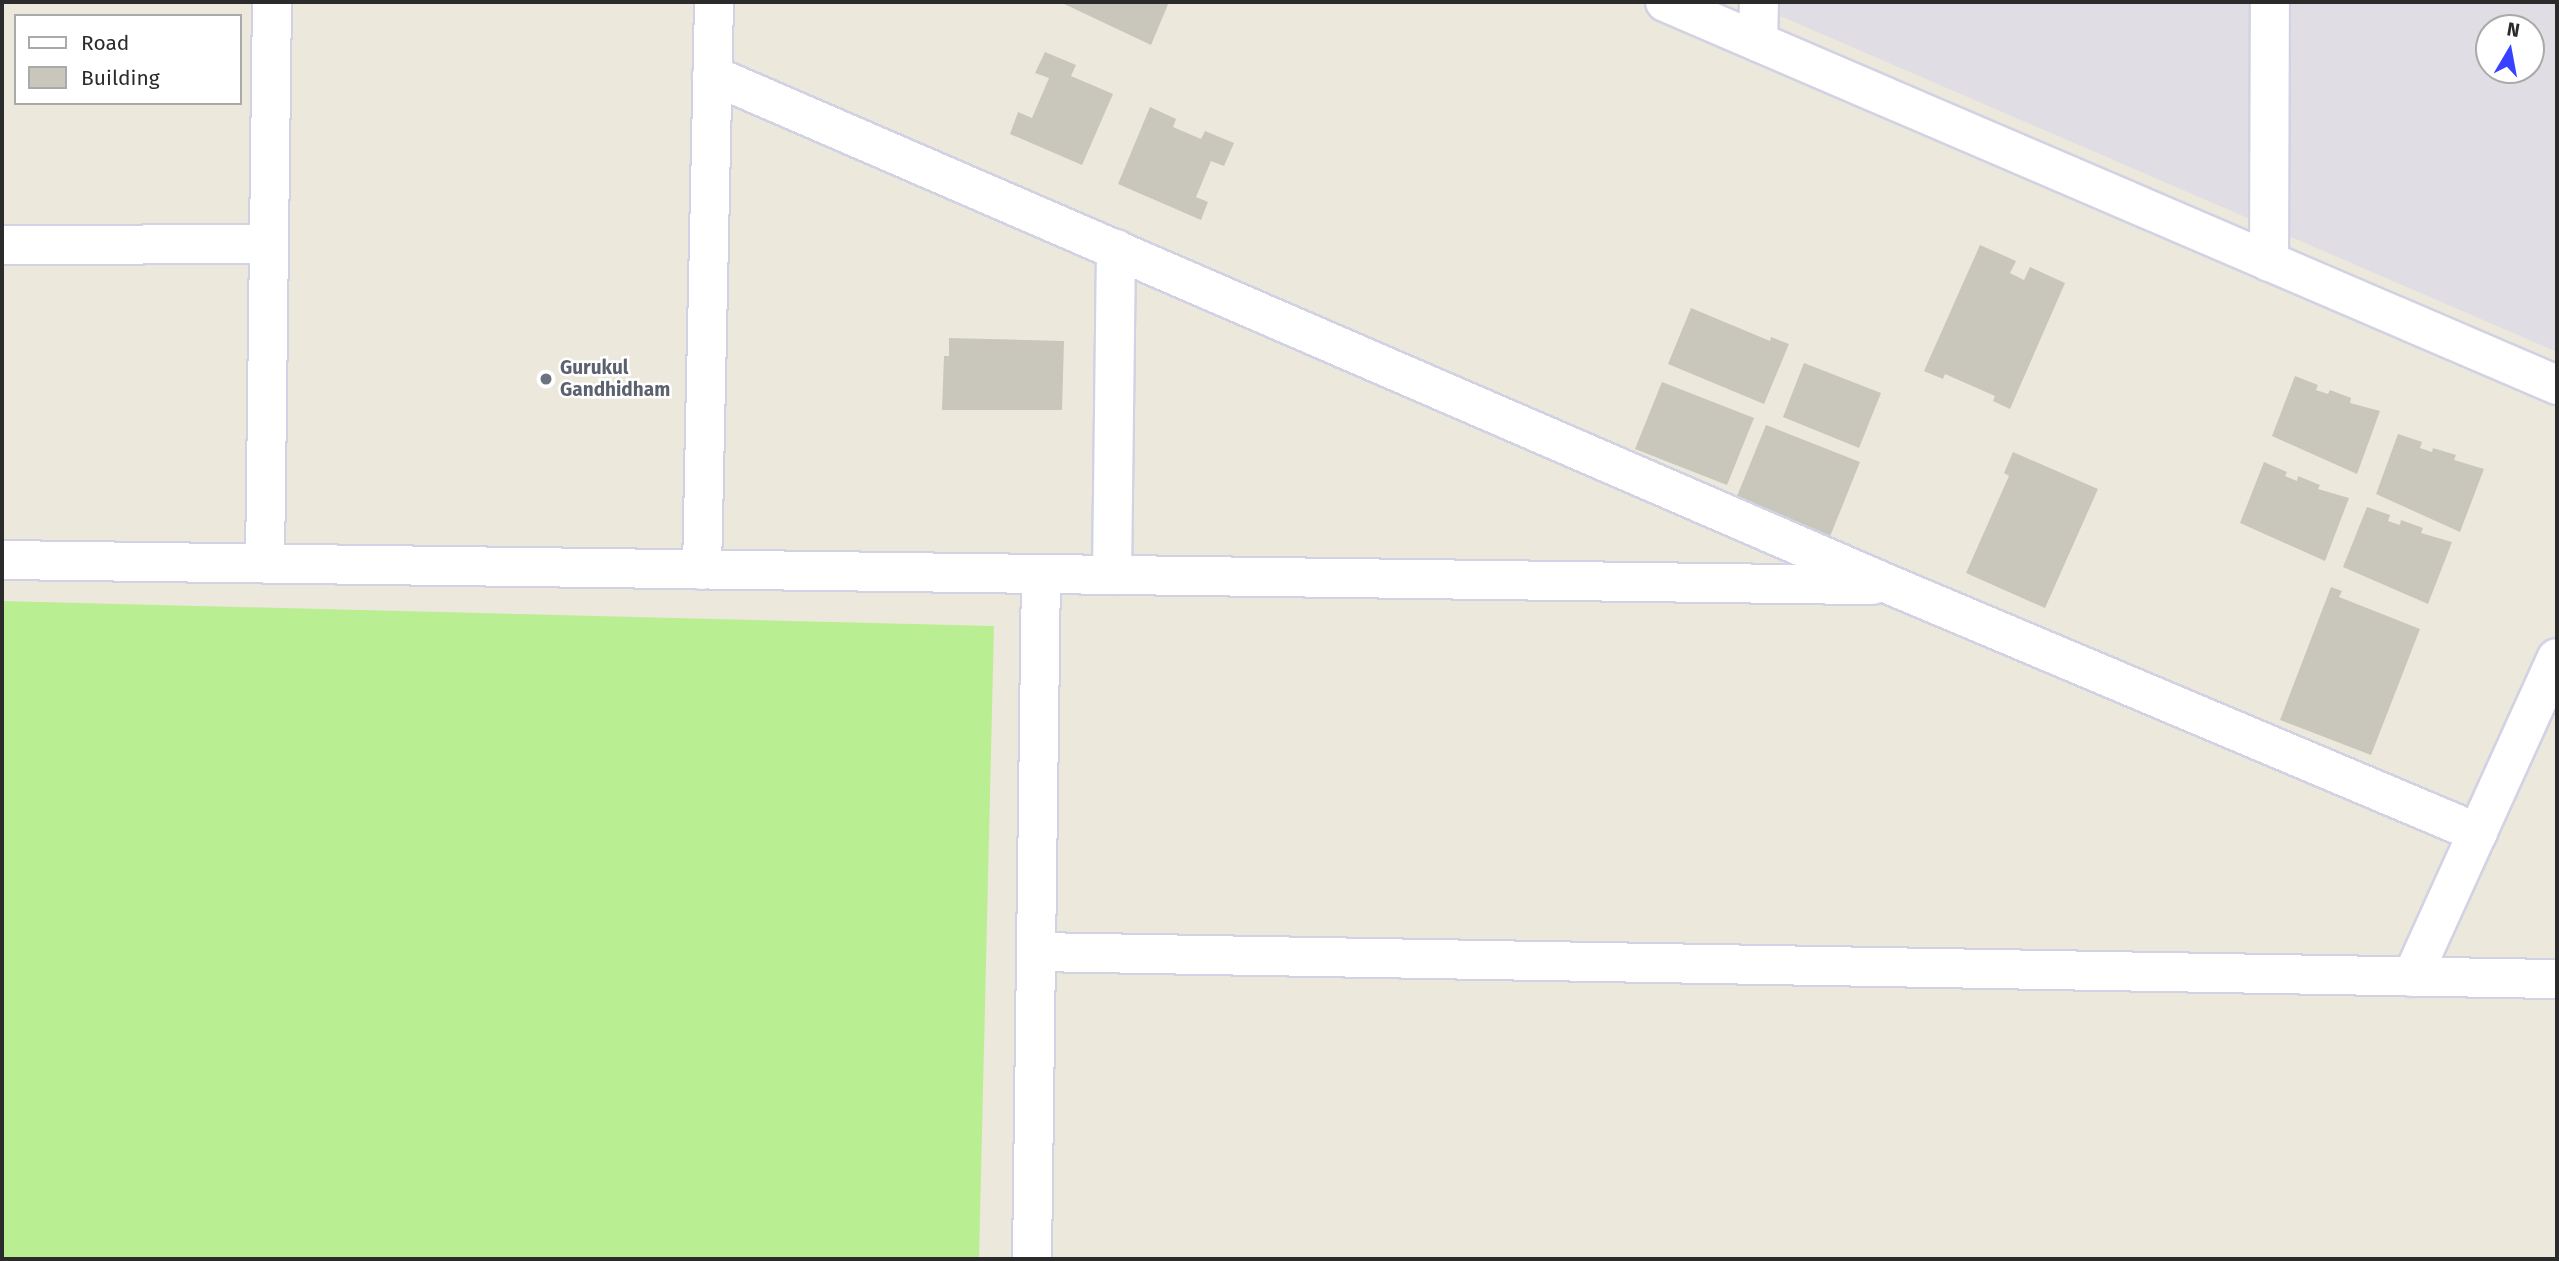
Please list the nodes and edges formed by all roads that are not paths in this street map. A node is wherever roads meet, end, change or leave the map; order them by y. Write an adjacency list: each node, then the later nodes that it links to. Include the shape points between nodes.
1 (272, 2): 8 (street)
2 (714, 2): 7 (street)
3 (1665, 2): 6 (street)
4 (1759, 2): 6 (street)
5 (2270, 2): 11 (street)
6 (1758, 42): 11 (street)
7 (712, 75): 10 (street); 15 (street)
8 (269, 244): 9 (street); 14 (street)
9 (2, 245)
10 (1116, 249): 17 (street); 18 (street)
11 (2269, 262): 12 (street)
12 (2557, 385)
13 (2, 560): 14 (street)
14 (265, 564): 15 (street)
15 (702, 570): 16 (street)
16 (1041, 575): 17 (street); 21 (street)
17 (1112, 575): 18 (street)
18 (1889, 585): 20 (street)
19 (2557, 658): 20 (street)
20 (2478, 832): 22 (street)
21 (1036, 951): 22 (street); 24 (street)
22 (2412, 977): 23 (street)
23 (2557, 979)
24 (1032, 1259)

